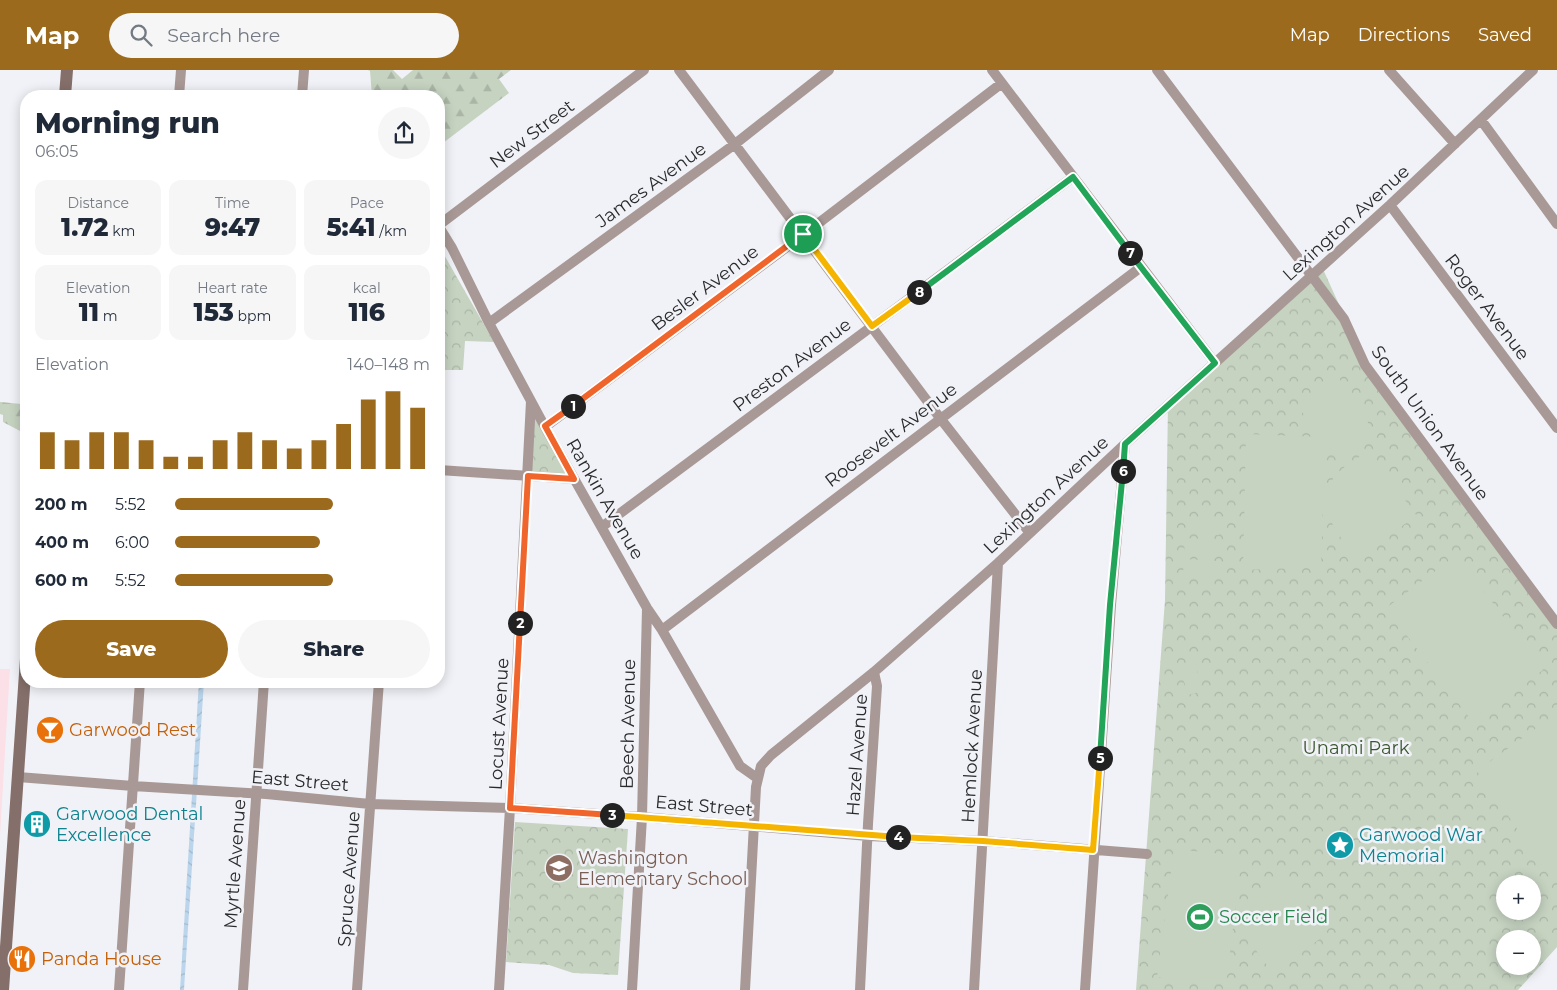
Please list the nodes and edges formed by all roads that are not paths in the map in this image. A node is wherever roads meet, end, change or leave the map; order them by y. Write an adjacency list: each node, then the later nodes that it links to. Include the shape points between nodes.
1 (67, 70): 12 (main road)
2 (181, 70): 13 (street)
3 (304, 70): 14 (street)
4 (644, 70): 20 (street, New Street)
5 (679, 70): 16 (street)
6 (829, 70): 16 (street, James Avenue)
7 (992, 70): 11 (street)
8 (1157, 70): 25 (street, South Union Avenue)
9 (1389, 70): 17 (street)
10 (1533, 70): 15 (street, Lexington Avenue)
11 (1002, 83): 18 (street); 22 (street, Besler Avenue)
12 (65, 90)
13 (179, 90)
14 (302, 90)
15 (1481, 120): 17 (street, Lexington Avenue); 21 (street)
16 (735, 144): 22 (street); 26 (street, James Avenue)
17 (1456, 144): 19 (street, Lexington Avenue)
18 (1073, 177): 24 (street); 27 (street, Preston Avenue)
19 (1390, 205): 25 (street, Lexington Avenue); 32 (street, Roger Avenue)
20 (445, 221)
21 (1557, 224)
22 (803, 234): 27 (street); 31 (street, Besler Avenue)
23 (445, 236): 26 (street, Rankin Avenue)
24 (1141, 267): 28 (street); 30 (street, Roosevelt Avenue)
25 (1312, 276): 28 (street, Lexington Avenue); 41 (street, South Union Avenue, via 1344,319 1365,365)
26 (489, 322): 29 (street, Rankin Avenue)
27 (872, 326): 30 (street); 37 (street, Preston Avenue)
28 (1215, 363): 33 (street, Lexington Avenue)
29 (531, 400): 31 (street, Rankin Avenue); 35 (street, Locust Avenue)
30 (940, 418): 38 (street); 42 (street, Roosevelt Avenue)
31 (545, 426): 36 (street, Rankin Avenue)
32 (1557, 428)
33 (1125, 444): 38 (street, Lexington Avenue); 58 (street)
34 (445, 470): 35 (street)
35 (528, 476): 36 (street); 53 (street, Locust Avenue)
36 (574, 479): 37 (street, Rankin Avenue)
37 (602, 526): 40 (street, Rankin Avenue)
38 (1030, 532): 39 (street, Lexington Avenue)
39 (998, 563): 43 (street, Lexington Avenue); 57 (street, Hemlock Avenue)
40 (647, 608): 42 (street, Rankin Avenue); 54 (street, Beech Avenue)
41 (1557, 624)
42 (662, 630): 49 (street, Rankin Avenue, via 740,766)
43 (874, 672): 49 (street, Lexington Avenue, via 771,755 761,766); 56 (street, Hazel Avenue, via 877,686)
44 (24, 688): 48 (main road)
45 (140, 688): 50 (street)
46 (264, 688): 51 (street, Myrtle Avenue)
47 (378, 688): 52 (street, Spruce Avenue)
48 (18, 777): 50 (street, East Street); 60 (main road)
49 (757, 778): 55 (street)
50 (133, 786): 51 (street, East Street); 61 (street)
51 (257, 794): 52 (street, East Street); 62 (street, Myrtle Avenue)
52 (370, 804): 53 (street, East Street); 63 (street, Spruce Avenue)
53 (510, 808): 54 (street, East Street); 64 (street, Locust Avenue)
54 (642, 817): 55 (street, East Street); 65 (street, Beech Avenue)
55 (754, 827): 56 (street, East Street); 66 (street)
56 (868, 836): 57 (street, East Street); 67 (street, Hazel Avenue)
57 (983, 841): 58 (street, East Street); 68 (street, Hemlock Avenue)
58 (1093, 850): 59 (street, East Street); 69 (street)
59 (1147, 854)
60 (3, 990)
61 (119, 990)
62 (243, 990)
63 (357, 990)
64 (499, 990)
65 (632, 990)
66 (745, 990)
67 (860, 990)
68 (974, 990)
69 (1085, 990)

